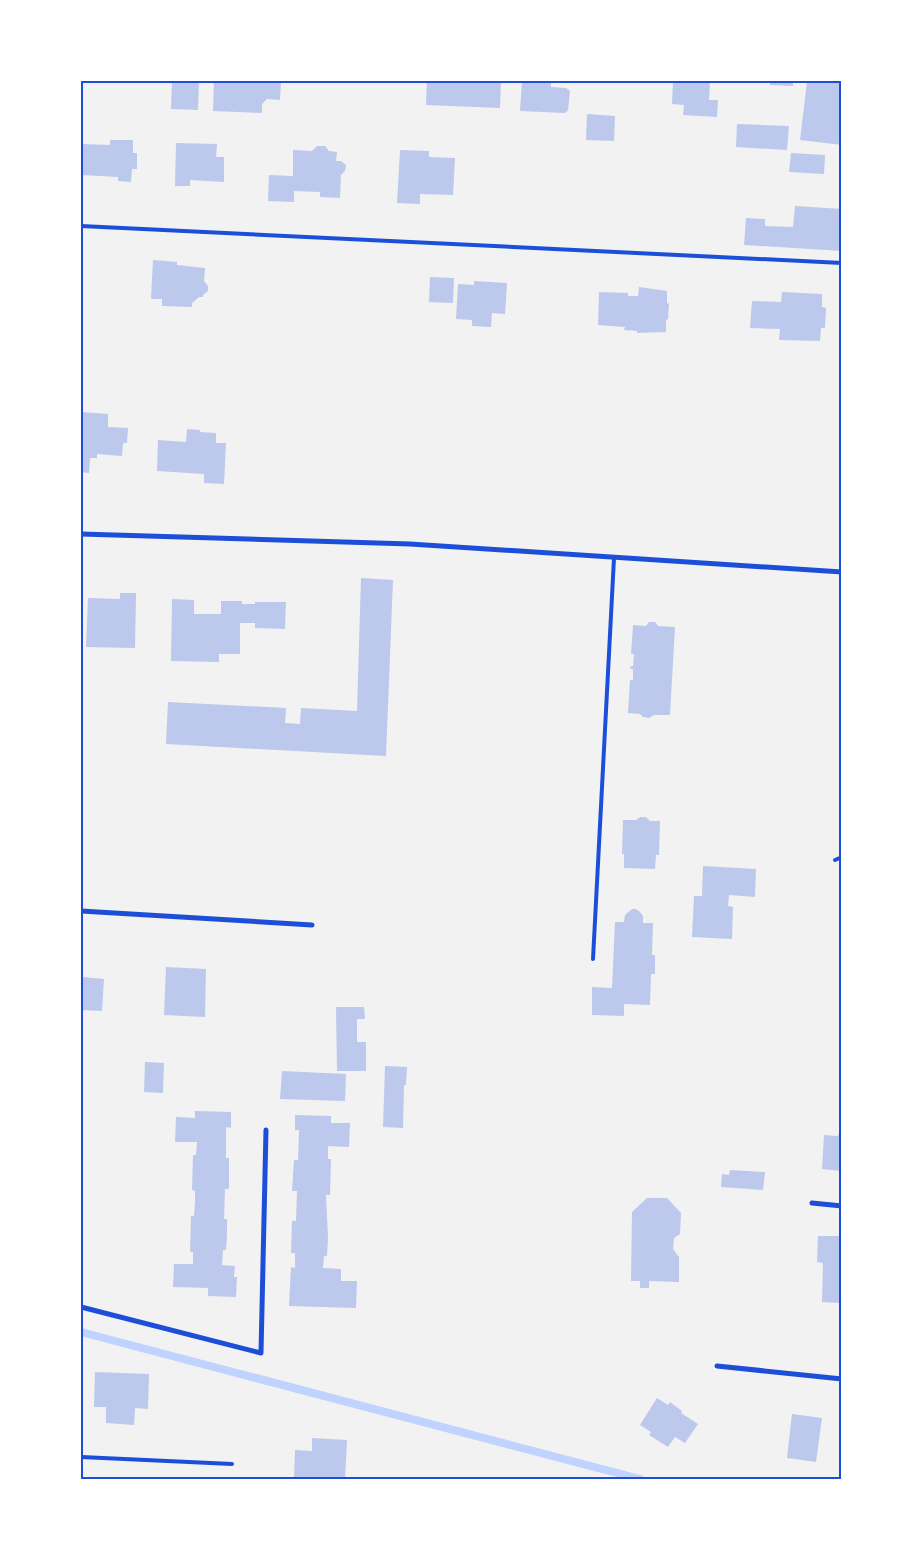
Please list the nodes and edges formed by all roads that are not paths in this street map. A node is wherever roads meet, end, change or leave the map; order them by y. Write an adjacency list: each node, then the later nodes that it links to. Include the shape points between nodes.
1 (81, 226): 2 (lane)
2 (842, 263)
3 (81, 534): 4 (street, via 410,544)
4 (614, 558): 5 (street); 10 (lane)
5 (842, 572)
6 (842, 857): 7 (lane)
7 (834, 860)
8 (81, 911): 9 (street)
9 (312, 925)
10 (593, 959)
11 (266, 1130): 14 (street, via 262,1353)
12 (812, 1203): 13 (street)
13 (842, 1206)
14 (81, 1307)
15 (717, 1366): 16 (street)
16 (842, 1379)
17 (81, 1457): 18 (lane)
18 (232, 1464)

